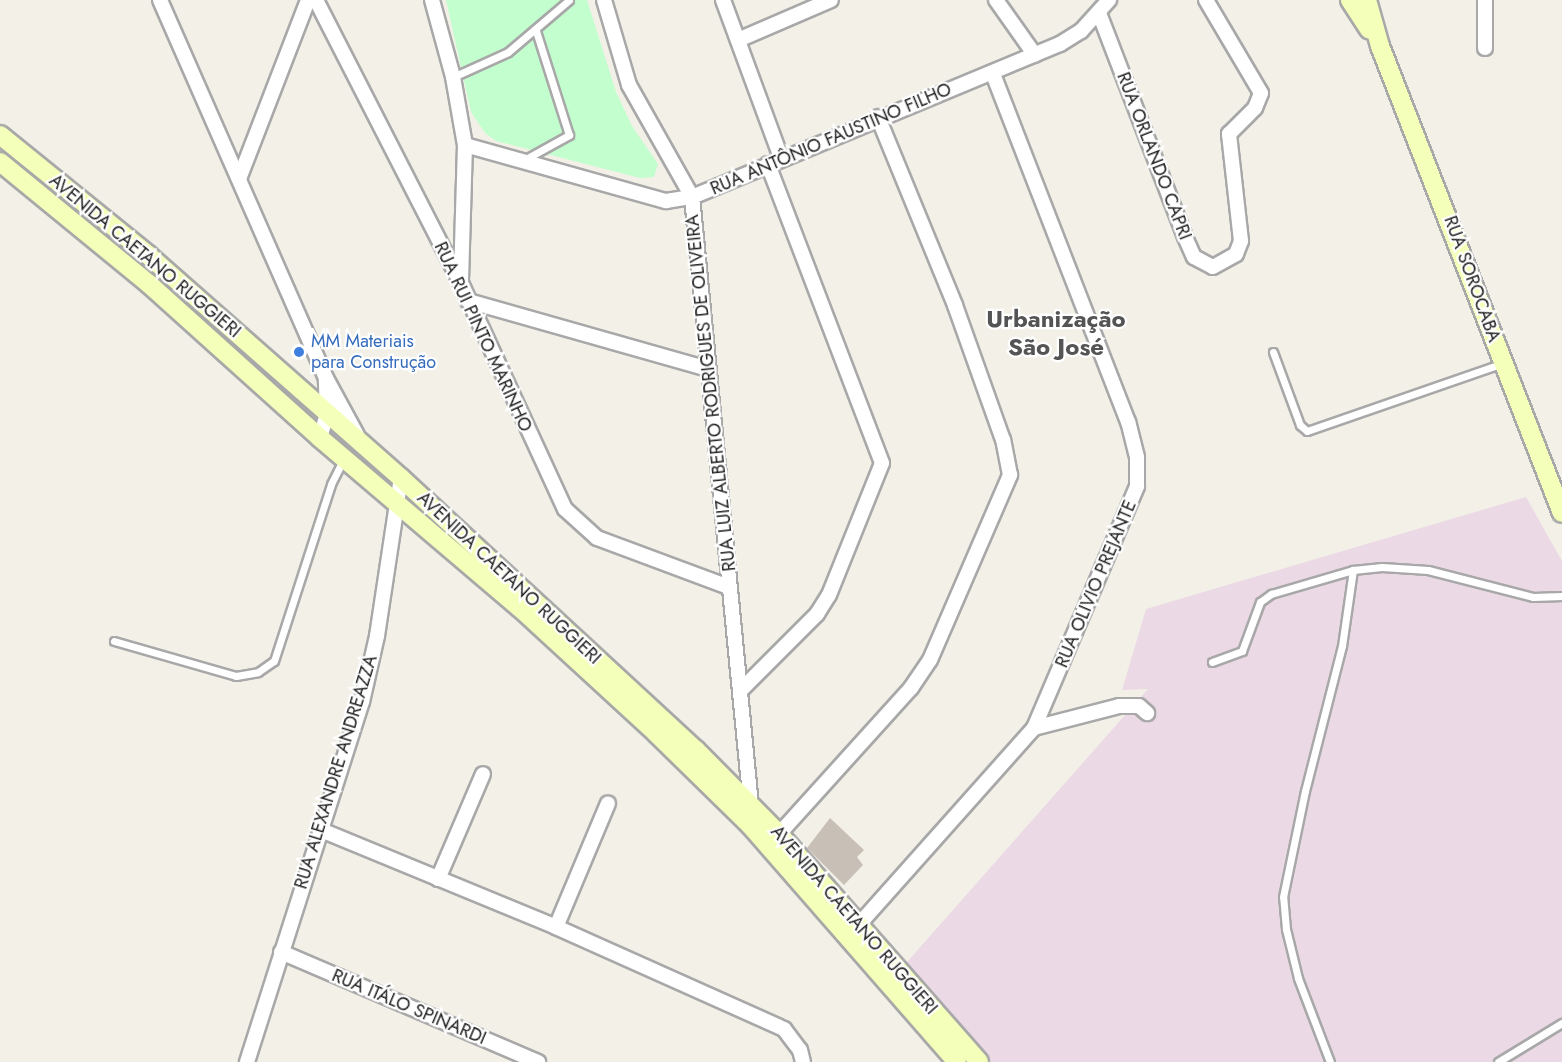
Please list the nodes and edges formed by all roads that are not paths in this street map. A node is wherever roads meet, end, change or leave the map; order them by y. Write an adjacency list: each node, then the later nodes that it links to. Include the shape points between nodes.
1 (160, 0): 29 (street)
2 (309, 0): 29 (street)
3 (316, 0): 31 (street, RUA RUI PINTO MARINHO)
4 (432, 0): 22 (street)
5 (569, 0): 16 (lane)
6 (604, 0): 30 (street, RUA LUIZ ALBERTO RODRIGUES DE OLIVEIRA, via 629,85)
7 (723, 0): 17 (street)
8 (831, 0): 17 (street)
9 (996, 0): 20 (street)
10 (1108, 0): 15 (street, RUA ANTÔNIO FAUSTINO FILHO)
11 (1206, 0): 15 (street, RUA ORLANDO CAPRI, via 1261,93 1255,108 1229,134 1241,241 1236,254 1213,267 1194,257 1185,237)
12 (1350, 0): 18 (main road, RUA SOROCABA)
13 (1367, 0): 18 (main road, RUA SOROCABA)
14 (1485, 0): 19 (street)
15 (1099, 13): 20 (street, RUA ANTÔNIO FAUSTINO FILHO, via 1070,39)
16 (537, 31): 22 (lane, via 508,52); 26 (lane, via 569,135)
17 (738, 40): 27 (street)
18 (1380, 46): 34 (main road, RUA SOROCABA)
19 (1485, 48)
20 (1035, 55): 21 (street, RUA ANTÔNIO FAUSTINO FILHO)
21 (992, 72): 23 (street, RUA ANTÔNIO FAUSTINO FILHO); 51 (street, RUA OLIVIO PREJANTE, via 1128,422 1137,457 1137,486 1128,513)
22 (453, 77): 25 (street)
23 (878, 117): 27 (street, RUA ANTÔNIO FAUSTINO FILHO); 56 (street, via 955,305 1003,440 1010,475 930,660 911,688)
24 (0, 135): 37 (main road, AVENIDA CAETANO RUGGIERI, via 148,255)
25 (465, 145): 26 (street, RUA ANTÔNIO FAUSTINO FILHO); 31 (street)
26 (521, 161): 30 (street, RUA ANTÔNIO FAUSTINO FILHO, via 666,201)
27 (775, 161): 30 (street, RUA ANTÔNIO FAUSTINO FILHO); 49 (street, via 882,463 829,595 801,631)
28 (0, 162): 38 (main road, AVENIDA CAETANO RUGGIERI, via 149,284)
29 (239, 179): 36 (street)
30 (692, 197): 35 (street, RUA LUIZ ALBERTO RODRIGUES DE OLIVEIRA)
31 (460, 283): 32 (street, RUA RUI PINTO MARINHO)
32 (468, 301): 35 (street); 45 (street, RUA RUI PINTO MARINHO, via 565,509 597,538)
33 (1273, 352): 34 (lane, via 1300,425 1307,431)
34 (1503, 363): 43 (main road, RUA SOROCABA)
35 (708, 369): 45 (street, RUA LUIZ ALBERTO RODRIGUES DE OLIVEIRA)
36 (326, 378): 37 (street); 39 (street)
37 (327, 414): 38 (street); 39 (main road, AVENIDA CAETANO RUGGIERI)
38 (320, 438): 40 (main road, AVENIDA CAETANO RUGGIERI)
39 (364, 449): 41 (main road, AVENIDA CAETANO RUGGIERI)
40 (344, 458): 42 (main road, AVENIDA CAETANO RUGGIERI); 47 (lane, via 331,484 274,661 258,672 236,676)
41 (401, 478): 42 (street, RUA ALEXANDRE ANDREAZZA); 54 (main road, AVENIDA CAETANO RUGGIERI)
42 (395, 498): 55 (street, RUA ALEXANDRE ANDREAZZA, via 377,636 362,702); 59 (main road, AVENIDA CAETANO RUGGIERI, via 672,749)
43 (1562, 513)
44 (1353, 570): 46 (lane, via 1428,570 1533,597); 48 (lane, via 1271,594 1260,602 1242,651); 67 (lane, via 1342,646 1302,802 1283,897 1298,978)
45 (729, 587): 49 (street, RUA LUIZ ALBERTO RODRIGUES DE OLIVEIRA)
46 (1562, 596)
47 (114, 641)
48 (1212, 662)
49 (743, 688): 54 (street, RUA LUIZ ALBERTO RODRIGUES DE OLIVEIRA)
50 (1147, 713): 51 (street, via 1139,706 1119,706)
51 (1034, 728): 59 (street, RUA OLIVIO PREJANTE)
52 (483, 774): 57 (street)
53 (608, 803): 58 (street)
54 (752, 805): 56 (main road, AVENIDA CAETANO RUGGIERI)
55 (321, 830): 57 (street); 60 (street, RUA ALEXANDRE ANDREAZZA)
56 (779, 834): 59 (main road, AVENIDA CAETANO RUGGIERI)
57 (438, 879): 58 (street)
58 (556, 927): 64 (street, via 784,1029 800,1050)
59 (852, 932): 65 (main road, AVENIDA CAETANO RUGGIERI); 66 (main road, AVENIDA CAETANO RUGGIERI)
60 (281, 952): 62 (street, RUA ALEXANDRE ANDREAZZA); 63 (street, RUA ITÁLO SPINARDI)
61 (1562, 1023): 68 (lane)
62 (247, 1062)
63 (538, 1062)
64 (803, 1062)
65 (957, 1062)
66 (979, 1062)
67 (1330, 1062)
68 (1498, 1062)

